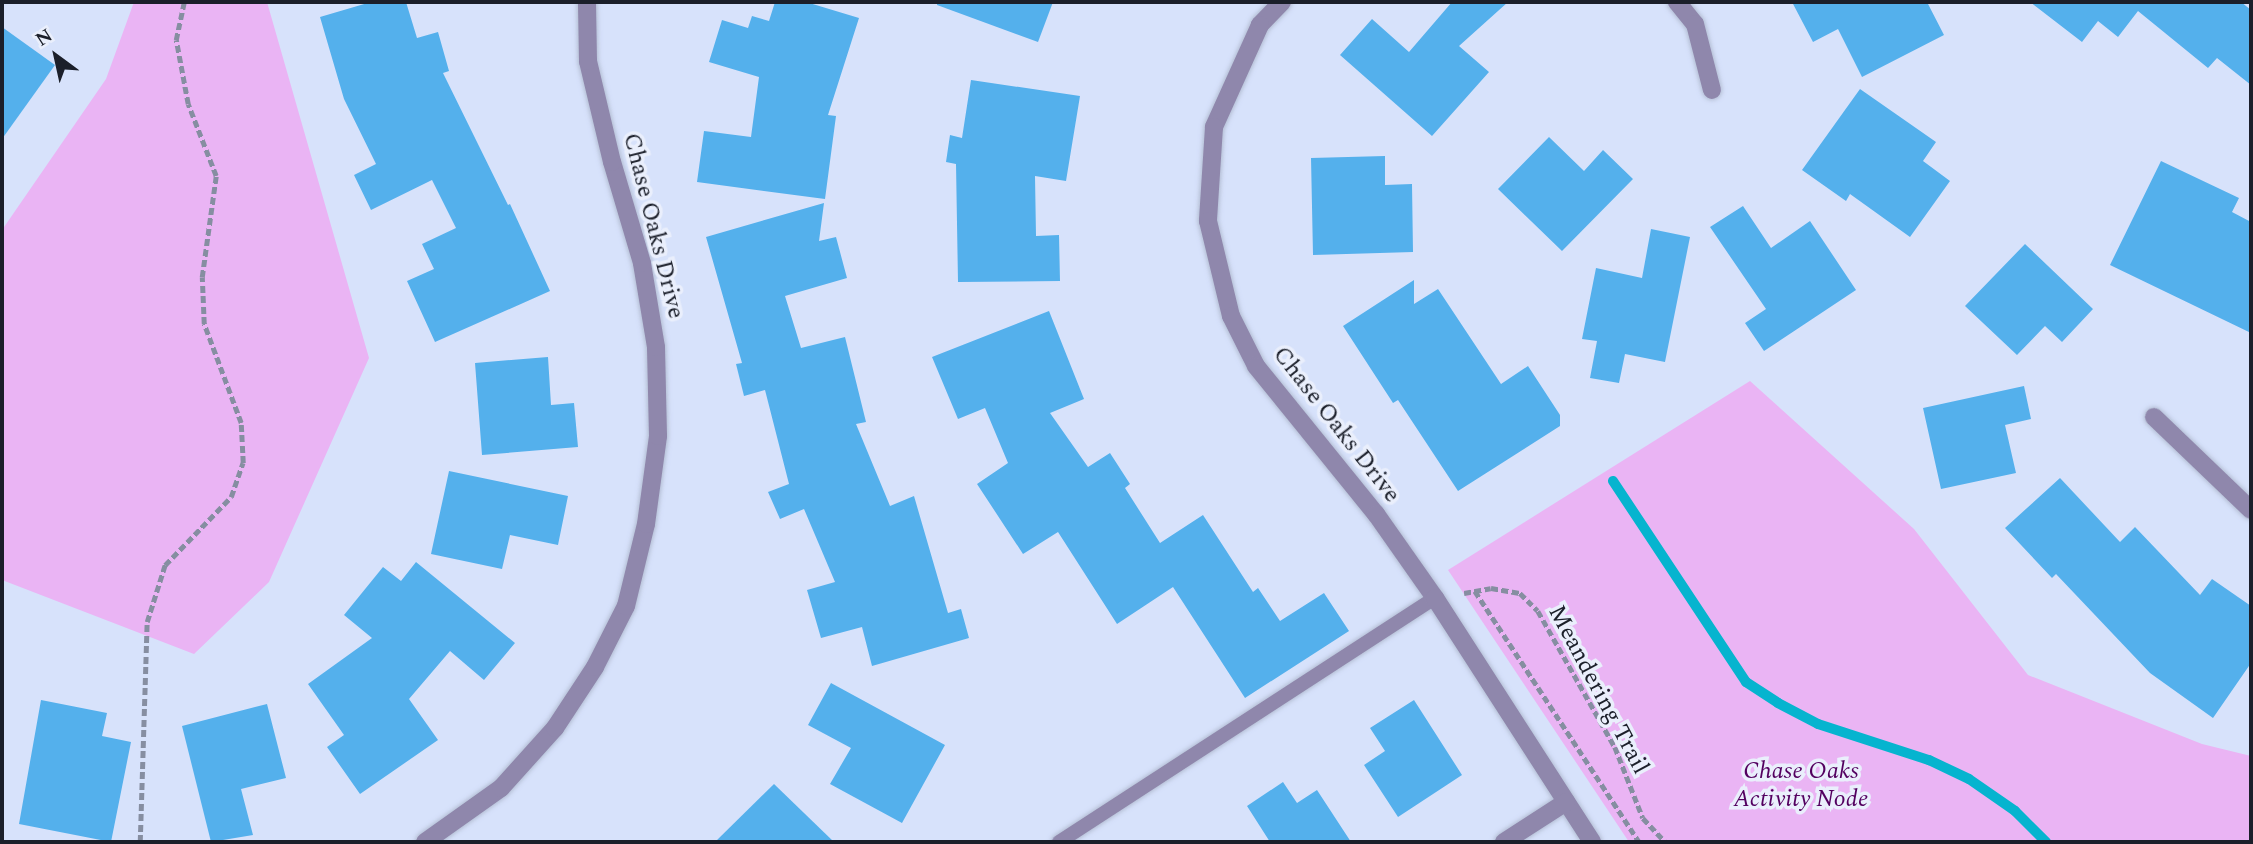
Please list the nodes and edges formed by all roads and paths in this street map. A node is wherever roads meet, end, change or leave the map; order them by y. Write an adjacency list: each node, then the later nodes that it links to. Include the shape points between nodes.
1 (184, 2): 11 (path, via 176,40 178,53 188,104 216,176 202,277 204,324 241,423 243,463 231,497 165,565 147,622)
2 (587, 2): 12 (street, Chase Oaks Drive, via 588,61 642,263 656,347 658,436 646,524 626,606 595,667 555,728 501,788)
3 (1282, 2): 9 (street, Chase Oaks Drive, via 1260,24 1214,127 1208,221 1228,302 1256,366 1376,514)
4 (1677, 2): 5 (street, via 1695,24)
5 (1712, 90)
6 (2154, 417): 7 (street)
7 (2251, 510)
8 (1475, 591): 9 (path, Meandering Trail); 16 (path); 17 (path, Meandering Trail, via 1491,588 1520,593 1538,611 1615,747 1643,818)
9 (1435, 598): 10 (street, Chase Oaks Drive); 13 (lane)
10 (1566, 802): 14 (street); 15 (street, Chase Oaks Drive)
11 (139, 842)
12 (425, 842)
13 (1059, 842)
14 (1504, 842)
15 (1592, 842)
16 (1639, 842)
17 (1665, 842)

